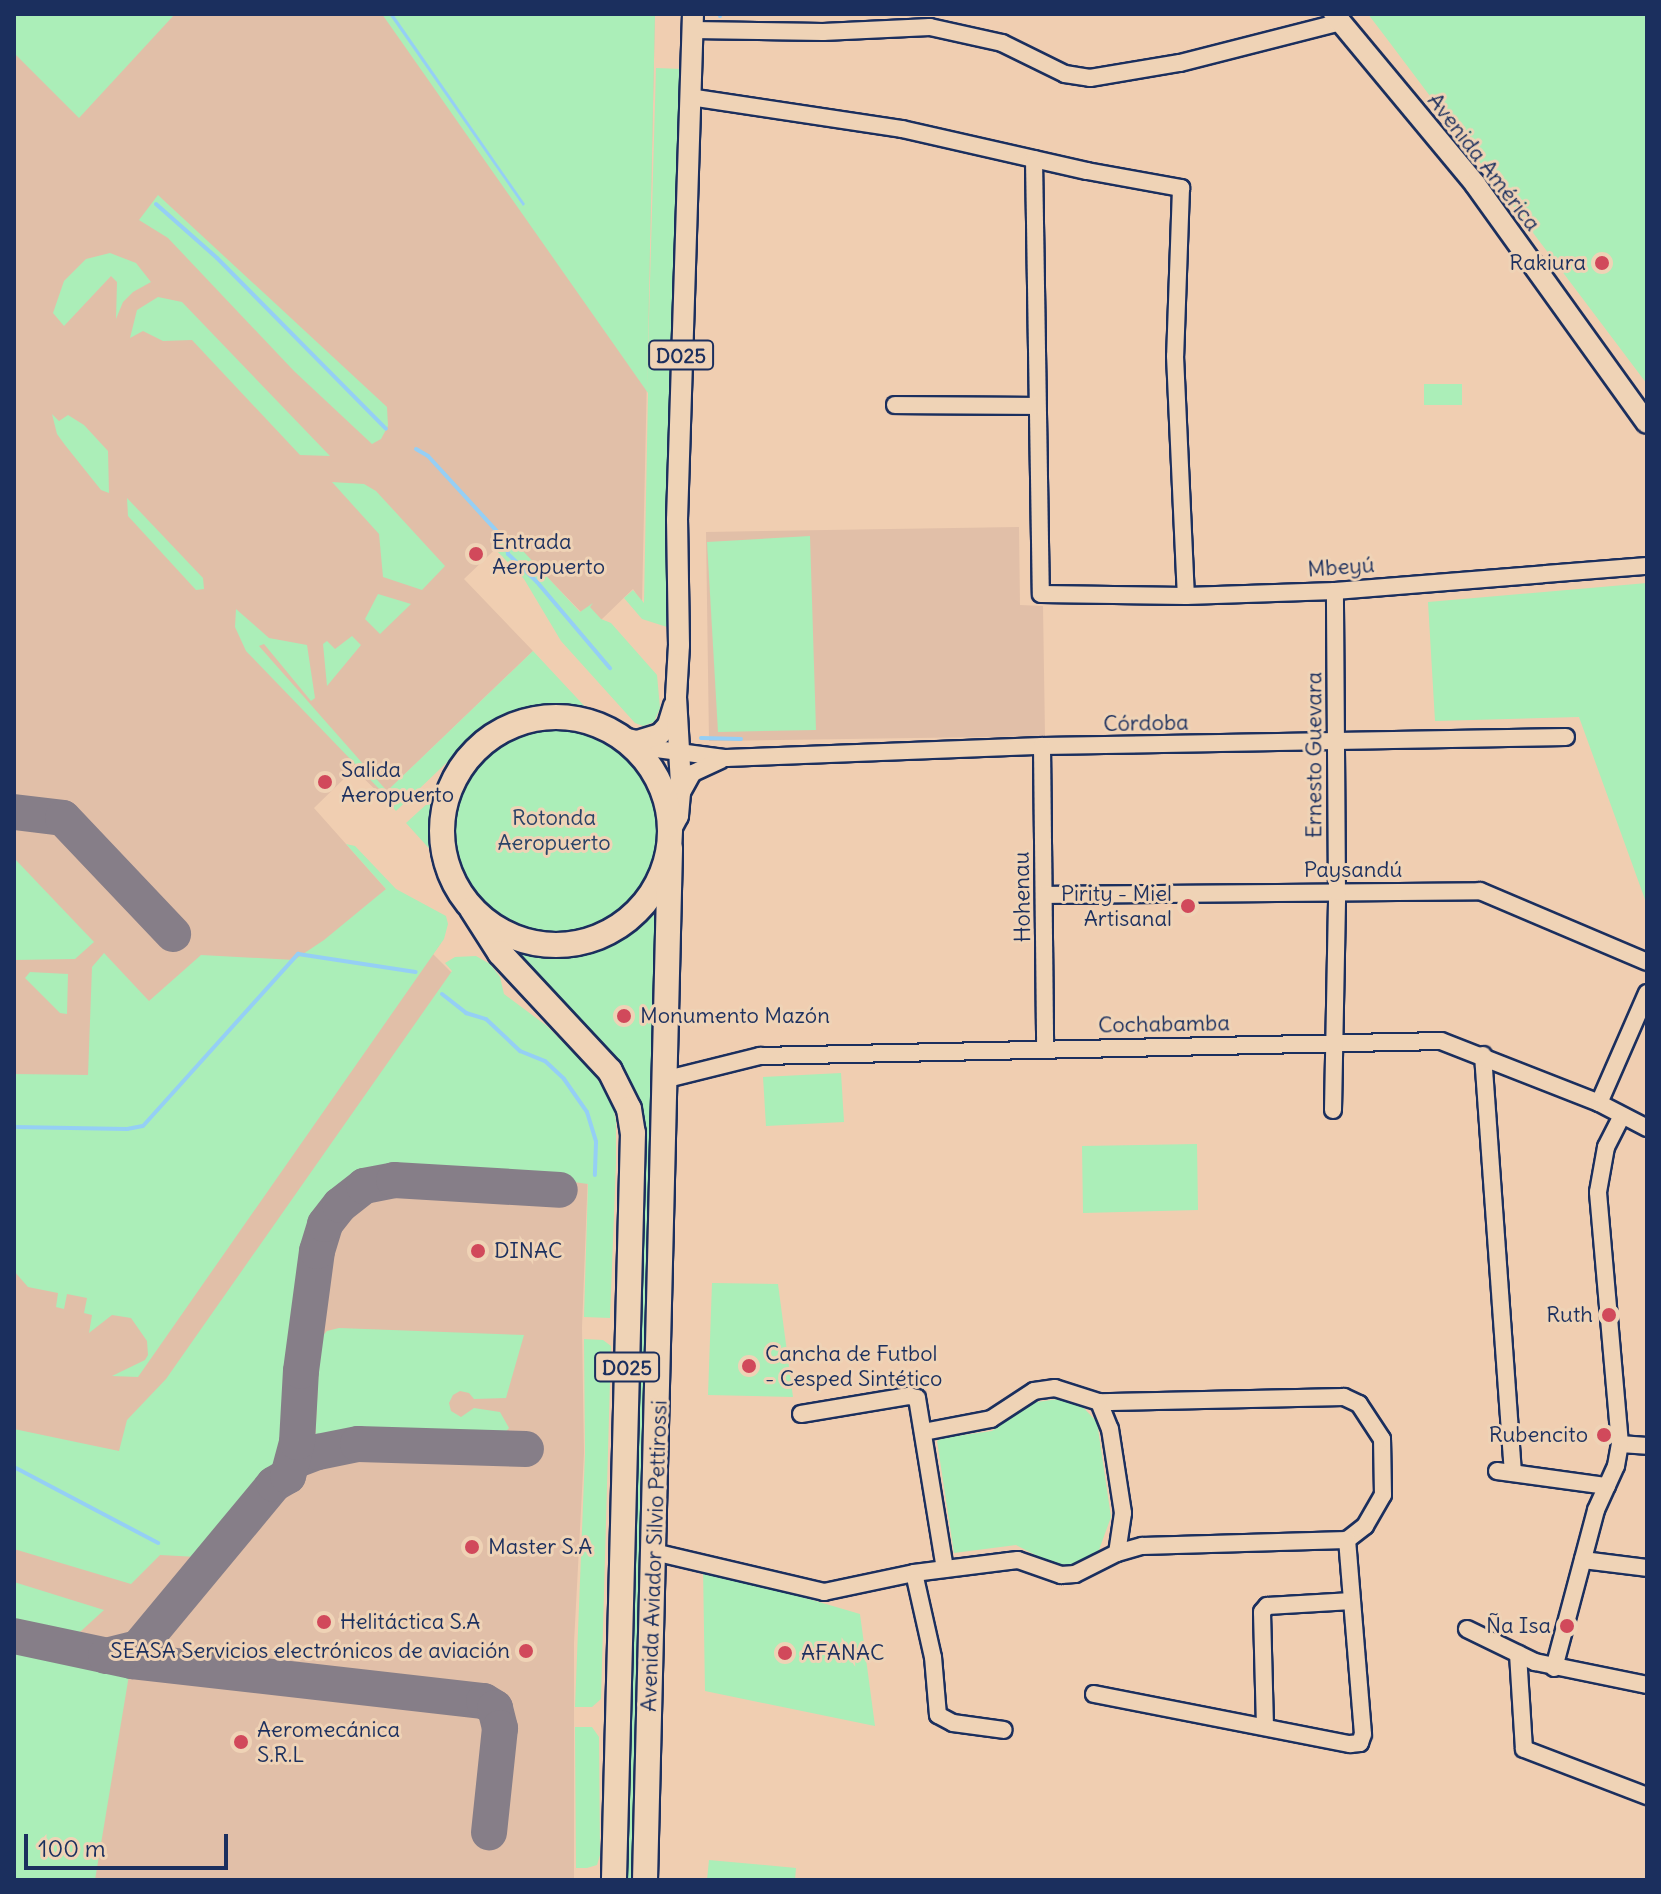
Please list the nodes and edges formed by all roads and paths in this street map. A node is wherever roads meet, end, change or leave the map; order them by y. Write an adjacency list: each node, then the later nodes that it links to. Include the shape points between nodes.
1 (1337, 18): 2 (street, via 1180,63 1090,78 1065,74 1002,43 930,27 823,32); 7 (main road, Avenida América, via 1475,184)
2 (693, 22): 3 (main road, Avenida Aviador Silvio Pettirossi / D025)
3 (690, 97): 4 (street, via 902,129); 11 (main road, Avenida Aviador Silvio Pettirossi / D025, via 679,390)
4 (1034, 159): 6 (street); 10 (street, via 1181,189 1175,356)
5 (895, 405): 6 (street)
6 (1037, 406): 10 (street, Mbeyú, via 1039,591 1047,596)
7 (1647, 423)
8 (1647, 566): 9 (street, Mbeyú)
9 (1335, 591): 10 (street, Mbeyú); 14 (street, Ernesto Guevara)
10 (1186, 596)
11 (676, 697): 13 (main road, Avenida Aviador Silvio Pettirossi / D025, via 660,734); 16 (main road, Avenida Aviador Silvio Pettirossi / D025)
12 (1566, 737): 14 (street, Córdoba)
13 (628, 742): 16 (street, Córdoba); 19 (highway, D025, via 659,779 668,805); 22 (highway, D025, via 596,723 542,717 515,724 471,754 456,775 441,825 451,876)
14 (1336, 742): 15 (street, Córdoba); 20 (street, Ernesto Guevara)
15 (1042, 746): 17 (street, Córdoba); 21 (street, Hohenau)
16 (681, 754): 17 (street, Córdoba); 18 (main road, Avenida Aviador Silvio Pettirossi / D025)
17 (726, 758): 18 (street, Córdoba, via 693,773)
18 (680, 796): 19 (main road, Avenida Aviador Silvio Pettirossi / D025)
19 (670, 839): 22 (highway, D025, via 654,889 636,913 583,942 553,945 524,940 496,928); 28 (highway, Avenida Aviador Silvio Pettirossi / D025)
20 (1337, 892): 21 (street, Paysandú); 23 (street, Paysandú, via 1480,891); 25 (street, Ernesto Guevara)
21 (1044, 895): 26 (street, Hohenau)
22 (472, 909): 55 (highway, Avenida Aviador Silvio Pettirossi / D025, via 500,953 610,1071 629,1109 633,1133)
23 (1647, 962)
24 (1647, 993): 29 (street)
25 (1336, 1042): 26 (street, Cochabamba); 27 (street, Cochabamba, via 1441,1041); 30 (street, Ernesto Guevara)
26 (1045, 1048): 28 (street, Cochabamba, via 760,1056)
27 (1483, 1055): 29 (street, Cochabamba); 38 (street, via 1505,1472)
28 (667, 1079): 40 (highway, Avenida Aviador Silvio Pettirossi / D025)
29 (1599, 1103): 31 (street, Cochabamba)
30 (1333, 1110)
31 (1622, 1116): 32 (street, Cochabamba); 36 (street, via 1606,1147 1598,1192)
32 (1647, 1128)
33 (1099, 1402): 35 (street, via 1070,1391 1034,1391 991,1419); 39 (street, via 1352,1398 1382,1439 1383,1495 1365,1526); 41 (street, via 1110,1429 1123,1513)
34 (801, 1414): 35 (street, via 909,1396 917,1398)
35 (924, 1432): 44 (street)
36 (1620, 1444): 37 (street); 38 (street)
37 (1647, 1446)
38 (1607, 1486): 42 (street)
39 (1347, 1540): 41 (street, via 1142,1546); 46 (street)
40 (654, 1552): 45 (street, via 824,1592); 56 (highway, Avenida Aviador Silvio Pettirossi / D025)
41 (1117, 1553): 44 (street, via 1075,1574 1061,1575 1018,1560)
42 (1583, 1560): 43 (street); 49 (street)
43 (1647, 1568)
44 (945, 1569): 45 (street)
45 (914, 1573): 53 (street, via 933,1657 938,1715 953,1723)
46 (1352, 1601): 52 (street, via 1267,1606 1262,1612); 52 (street, via 1362,1741 1350,1744)
47 (1467, 1629): 48 (street)
48 (1518, 1654): 49 (street); 54 (street, via 1524,1749)
49 (1554, 1668): 50 (street)
50 (1647, 1685)
51 (1094, 1694): 52 (street)
52 (1265, 1727)
53 (1004, 1730)
54 (1647, 1796)
55 (614, 1880)
56 (645, 1880)

